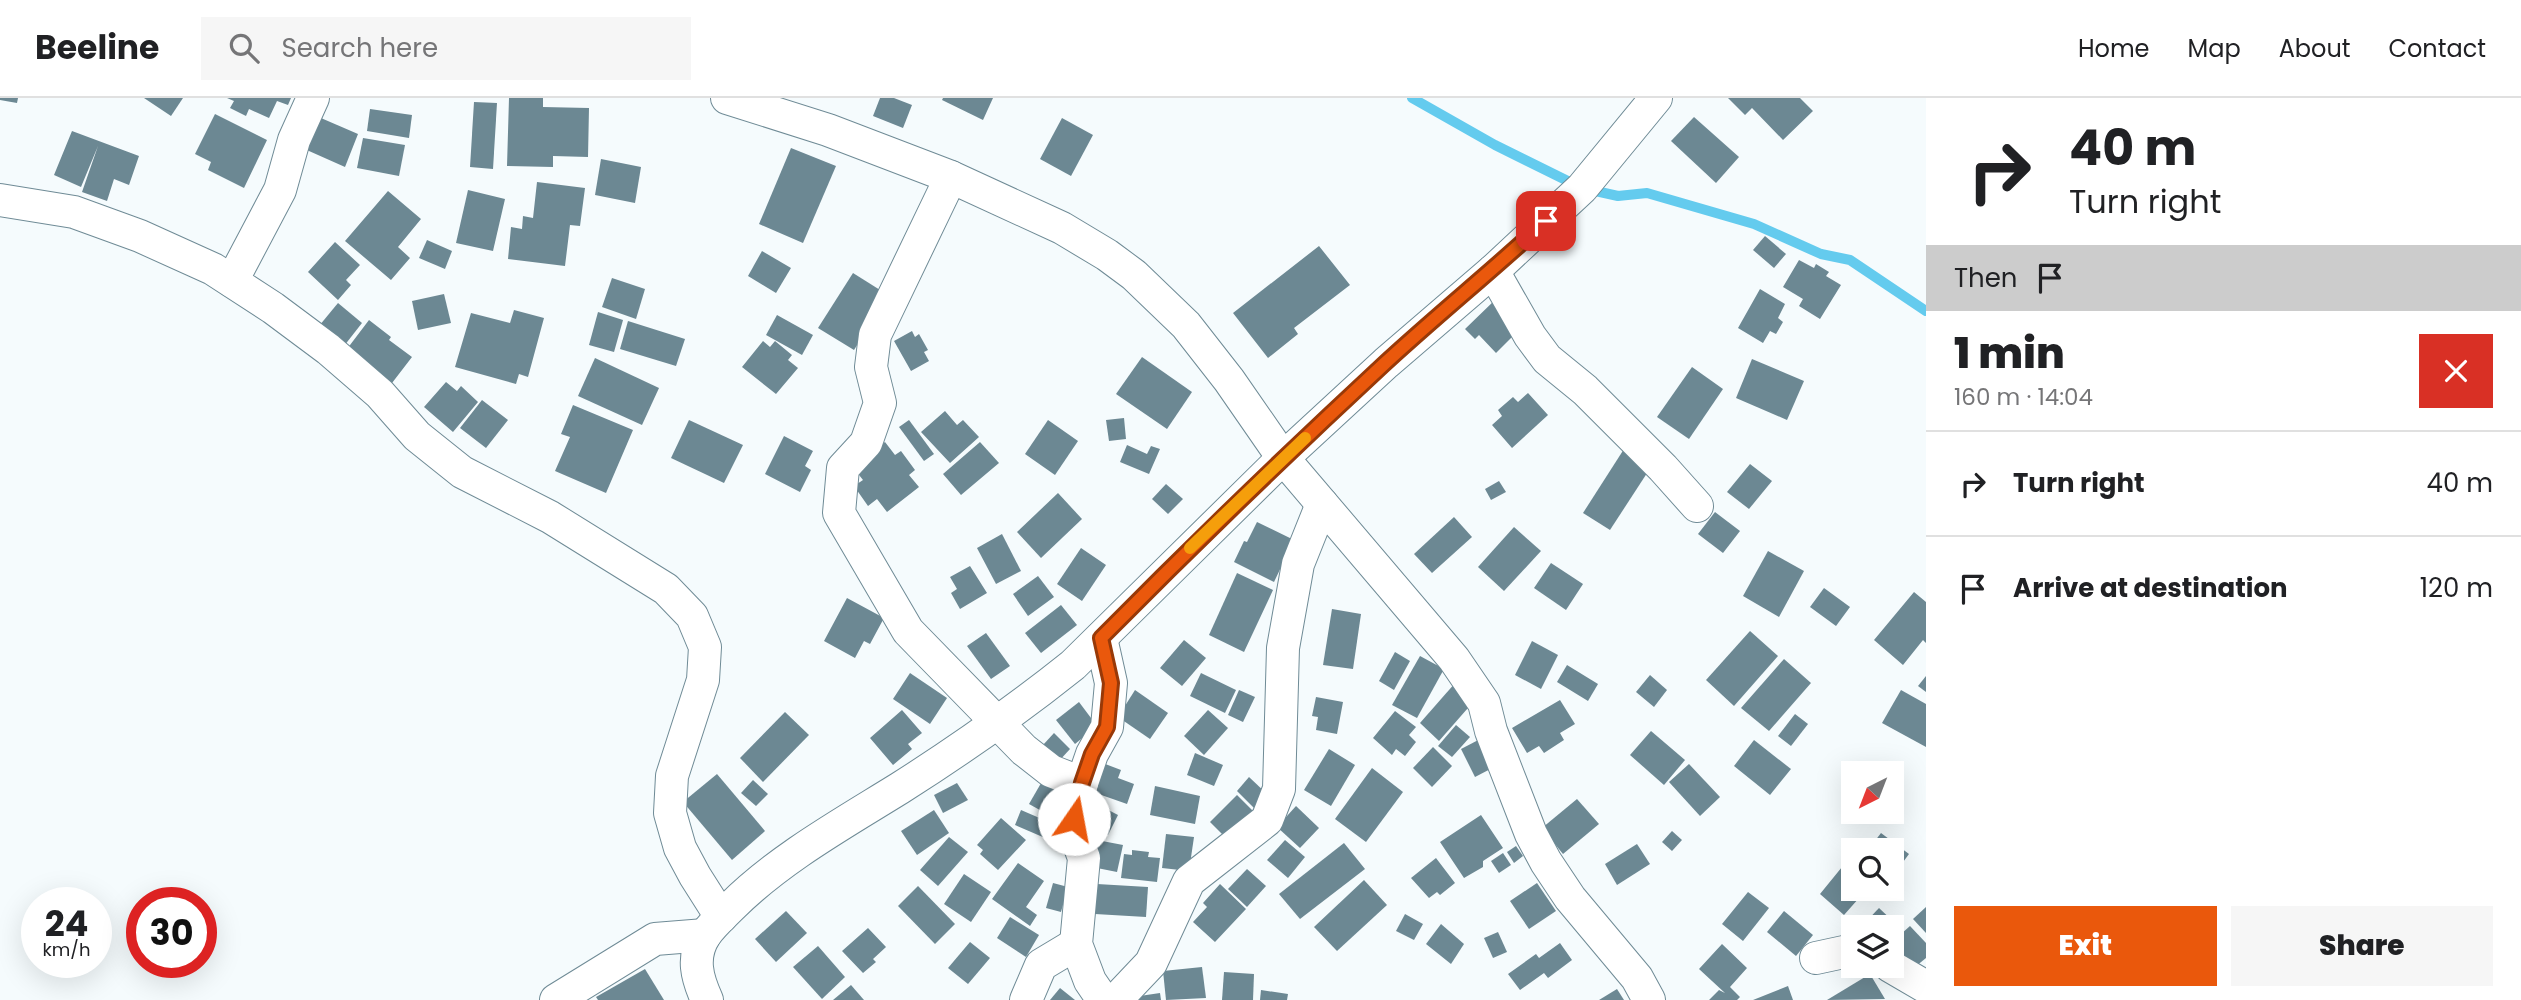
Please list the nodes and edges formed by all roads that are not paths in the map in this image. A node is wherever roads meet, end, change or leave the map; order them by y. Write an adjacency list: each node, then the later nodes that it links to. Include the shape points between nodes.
1 (313, 98): 7 (street, via 294,140 280,190)
2 (727, 98): 4 (street)
3 (1656, 98): 6 (street, via 1582,188)
4 (951, 177): 8 (street, via 1062,229 1134,275 1186,326); 12 (street, via 874,335 871,368 880,403 866,443 843,468 839,513 908,631)
5 (0, 200): 7 (street, via 74,212 140,236)
6 (1493, 271): 8 (street); 10 (street, via 1547,359 1594,400)
7 (232, 281): 14 (street, via 328,349 380,394 417,436 462,472 550,517 655,582 692,616 705,648 703,680 673,776 670,813)
8 (1283, 458): 9 (street); 11 (street)
9 (1322, 504): 24 (street, via 1298,564 1283,648 1279,789 1267,820 1189,881 1151,963); 25 (street, via 1454,659 1484,703 1490,731 1546,862 1637,978)
10 (1697, 506)
11 (1101, 638): 12 (street); 13 (street, via 1111,683 1107,727)
12 (997, 723): 13 (street, via 1051,771); 14 (street, via 789,859 751,887)
13 (1082, 783): 15 (street, via 1074,819 1084,858)
14 (713, 926): 20 (street, via 656,939); 21 (street, via 696,956 696,973)
15 (1076, 944): 22 (street, via 1041,965); 23 (street)
16 (1841, 953): 17 (street)
17 (1816, 958)
18 (1904, 974): 19 (street)
19 (1926, 987)
20 (556, 1000)
21 (707, 1000)
22 (1026, 1000)
23 (1103, 1000)
24 (1116, 1000)
25 (1649, 1000)

